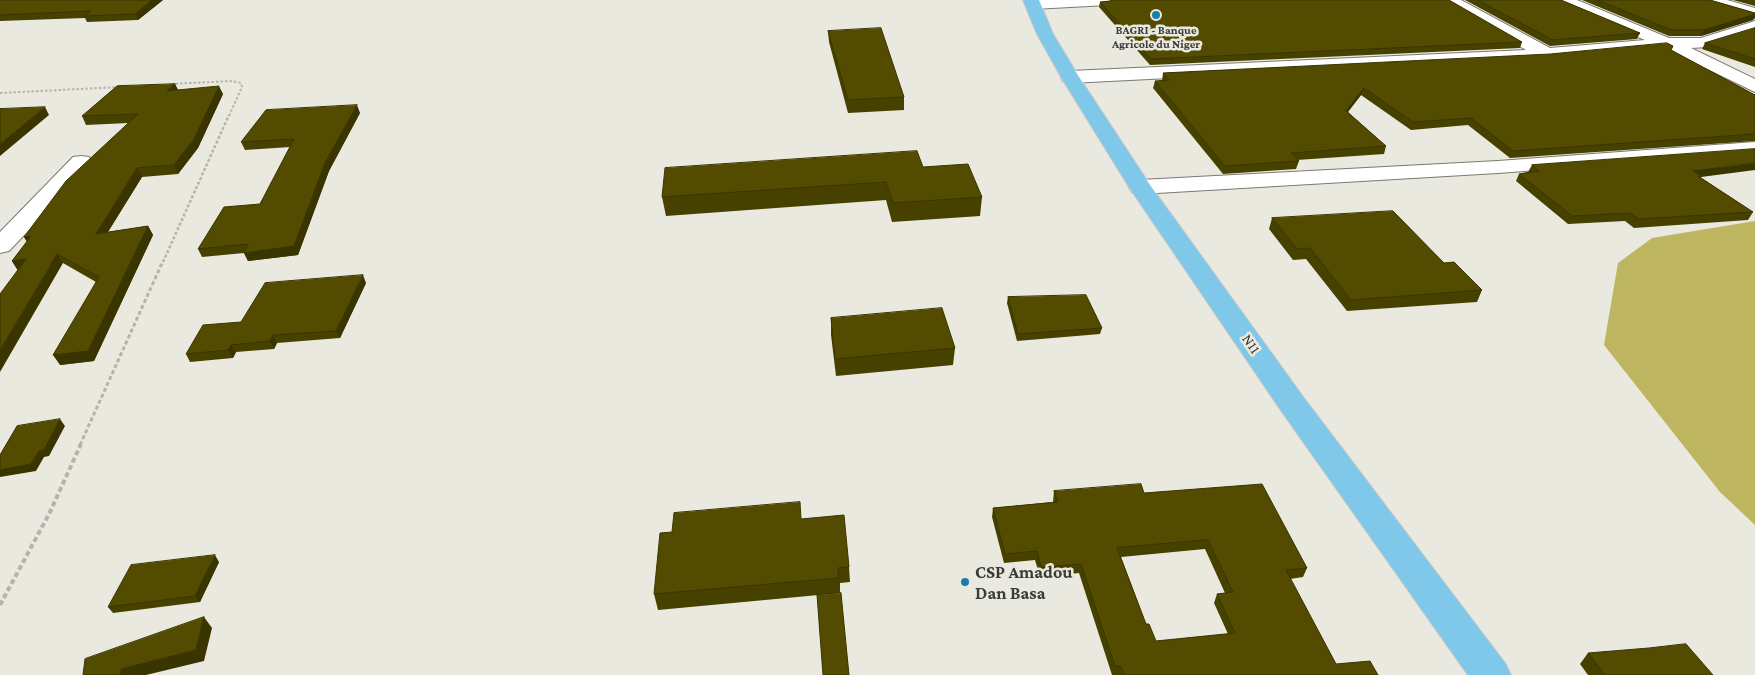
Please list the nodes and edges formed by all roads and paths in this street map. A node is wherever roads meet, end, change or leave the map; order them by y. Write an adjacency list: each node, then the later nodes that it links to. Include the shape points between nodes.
1 (1108, 0): 5 (street)
2 (1449, 0): 9 (street)
3 (1563, 0): 8 (street)
4 (1710, 0): 6 (street)
5 (1032, 2): 10 (main road, N11, via 1045,34)
6 (1755, 13)
7 (1755, 26): 8 (street, via 1702,43)
8 (1667, 43): 9 (street); 12 (street)
9 (1547, 54): 10 (street)
10 (1070, 77): 17 (main road, N11)
11 (164, 85): 19 (path, via 232,81 241,83 242,87 49,514)
12 (1755, 86)
13 (126, 87): 14 (path)
14 (0, 93)
15 (1755, 148): 17 (street, via 1498,167)
16 (80, 162): 18 (street)
17 (1140, 187): 20 (main road, N11, via 1293,405)
18 (0, 246)
19 (0, 605)
20 (1491, 675)

